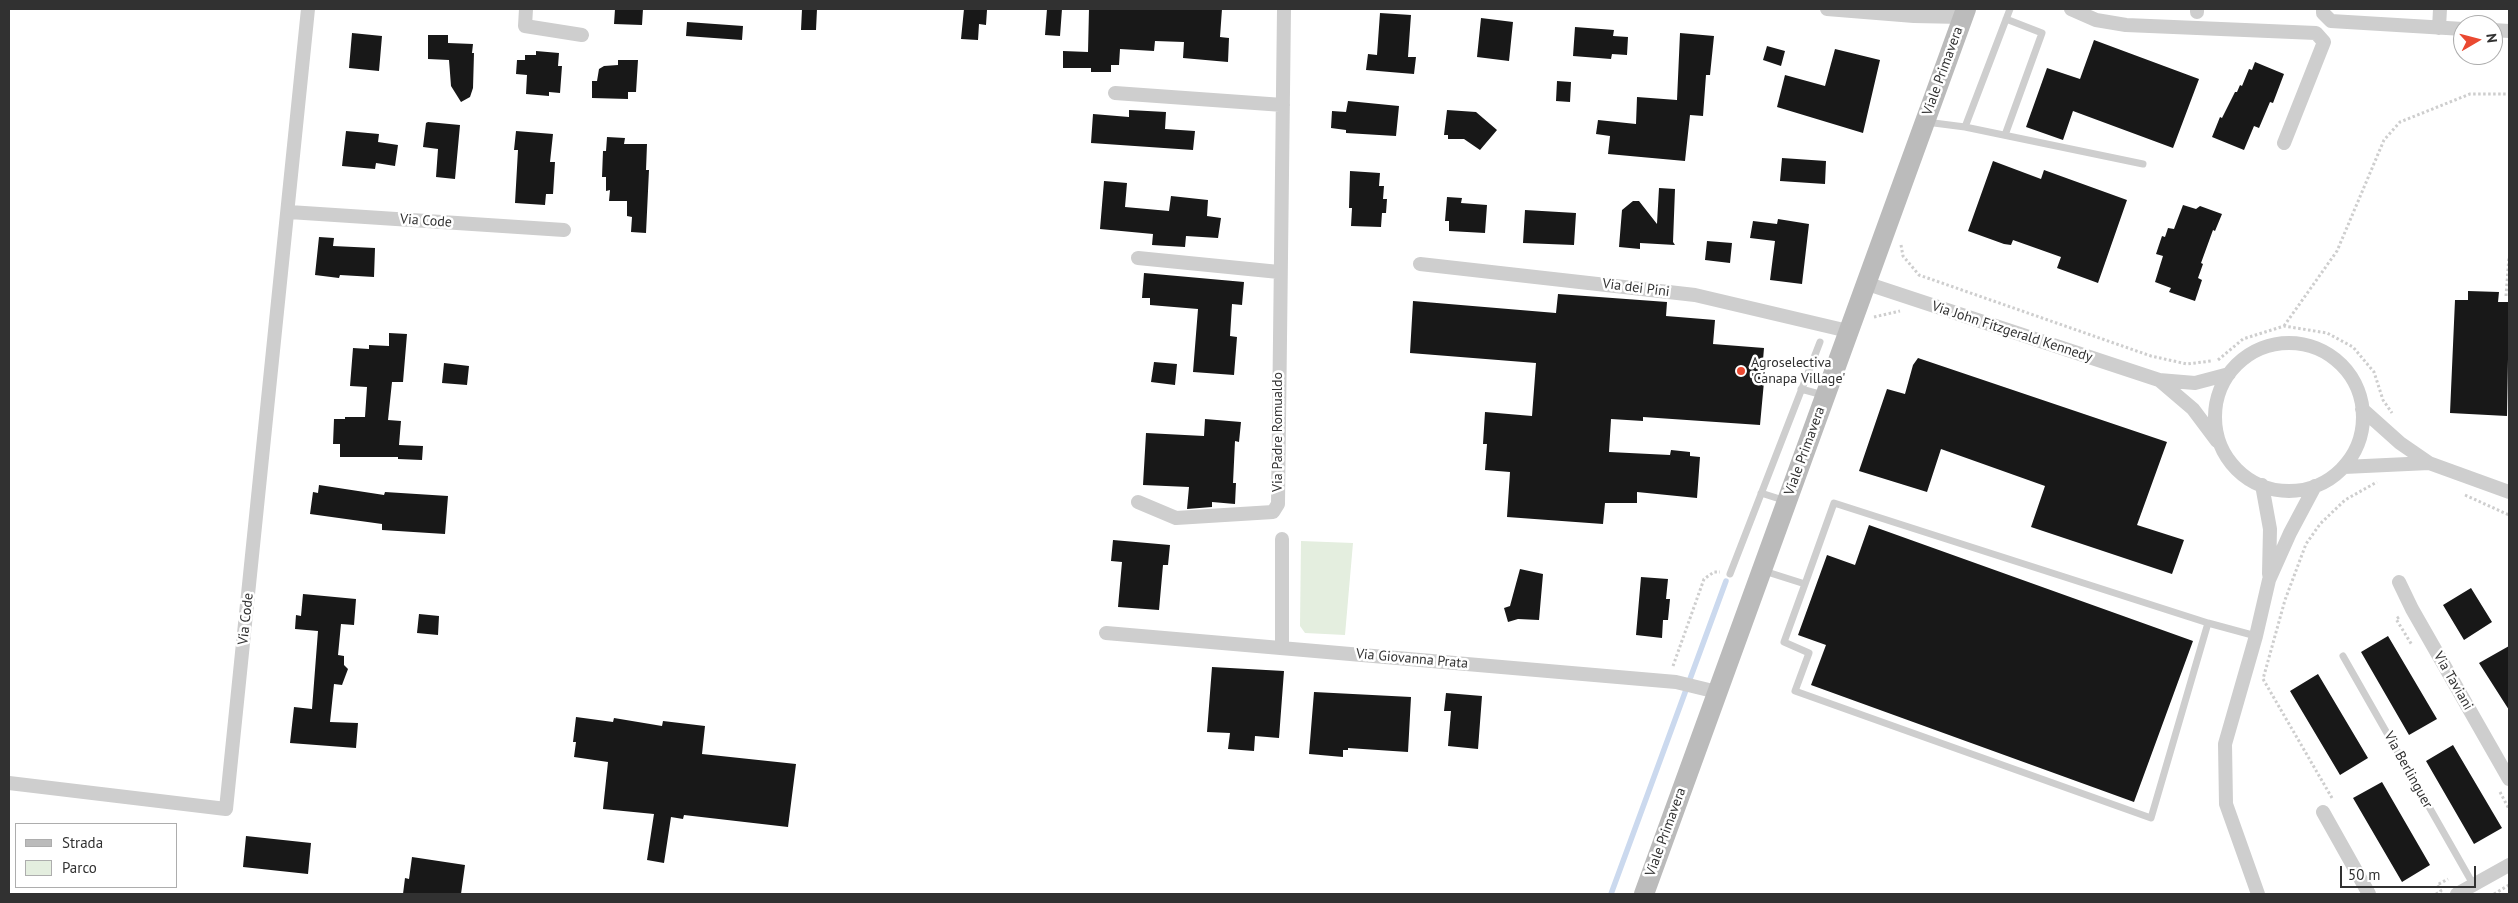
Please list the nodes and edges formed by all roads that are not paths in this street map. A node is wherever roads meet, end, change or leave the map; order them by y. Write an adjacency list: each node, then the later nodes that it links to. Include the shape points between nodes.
1 (308, 9): 21 (street, Via Code)
2 (526, 9): 13 (street, via 525,26)
3 (1284, 9): 15 (street, Via Padre Romualdo)
4 (1827, 9): 9 (street, via 1914,16)
5 (2010, 9): 10 (lane)
6 (2071, 9): 19 (street, via 2096,20 2126,25 2316,34 2324,42)
7 (2323, 9): 11 (street, via 2331,22)
8 (2440, 9): 11 (street)
9 (1964, 13): 16 (main road, Viale Primavera)
10 (2006, 19): 17 (lane); 18 (lane, via 2042,34)
11 (2439, 28): 12 (street)
12 (2453, 29)
13 (582, 35)
14 (1115, 93): 15 (street)
15 (1283, 105): 25 (street, Via Padre Romualdo)
16 (1924, 121): 17 (lane); 26 (main road, Viale Primavera)
17 (1965, 127): 18 (lane)
18 (2005, 135): 20 (lane)
19 (2284, 144)
20 (2143, 164)
21 (288, 212): 22 (street, Via Code); 56 (street, Via Code, via 226,809)
22 (564, 230)
23 (1138, 258): 25 (street)
24 (1420, 264): 27 (street, Via dei Pini, via 1695,295)
25 (1279, 272): 42 (street, Via Padre Romualdo, via 1278,504 1273,512 1176,518)
26 (1866, 283): 27 (main road, Viale Primavera); 30 (street, Via John Fitzgerald Kennedy)
27 (1848, 331): 32 (main road, Viale Primavera)
28 (1820, 342): 31 (lane)
29 (2229, 374): 30 (street, Via John Fitzgerald Kennedy, via 2195,383); 33 (street, Via John Fitzgerald Kennedy, via 2244,359 2264,347 2286,343 2310,346 2329,354 2346,370 2357,387); 34 (street, Via John Fitzgerald Kennedy, via 2220,390 2216,409 2216,429)
30 (2159, 380): 34 (street, Via John Fitzgerald Kennedy, via 2193,408)
31 (1801, 389): 32 (lane); 40 (lane)
32 (1825, 396): 41 (main road, Viale Primavera)
33 (2362, 409): 35 (street, via 2400,443); 36 (street, Via John Fitzgerald Kennedy, via 2361,436)
34 (2222, 448): 37 (street, Via John Fitzgerald Kennedy, via 2240,472)
35 (2429, 463): 36 (street); 39 (street)
36 (2344, 467): 38 (street, Via John Fitzgerald Kennedy)
37 (2262, 485): 38 (street, Via John Fitzgerald Kennedy, via 2288,491); 46 (street, via 2270,530)
38 (2315, 486): 46 (street)
39 (2509, 492)
40 (1761, 493): 41 (lane); 45 (lane)
41 (1787, 501): 44 (main road, Viale Primavera)
42 (1138, 502)
43 (1282, 539): 52 (street)
44 (1762, 570): 48 (lane); 54 (main road, Viale Primavera)
45 (1730, 574)
46 (2269, 580): 51 (street)
47 (2399, 582): 55 (street, Via Taviani)
48 (1806, 584): 49 (lane, via 1834,502); 49 (lane, via 1784,642 1809,652 1795,691 2152,818)
49 (2208, 623): 51 (lane)
50 (1106, 633): 52 (street, Via Giovanna Prata)
51 (2256, 636): 61 (street, via 2225,744 2226,804)
52 (1282, 648): 54 (street, Via Giovanna Prata, via 1674,682)
53 (2343, 656): 59 (lane, Via Berlinguer)
54 (1711, 690): 60 (main road, Viale Primavera)
55 (2509, 779)
56 (9, 782)
57 (2323, 812): 62 (street)
58 (2509, 865): 59 (street)
59 (2473, 884): 63 (street)
60 (1644, 894)
61 (2258, 894)
62 (2369, 894)
63 (2457, 894)

